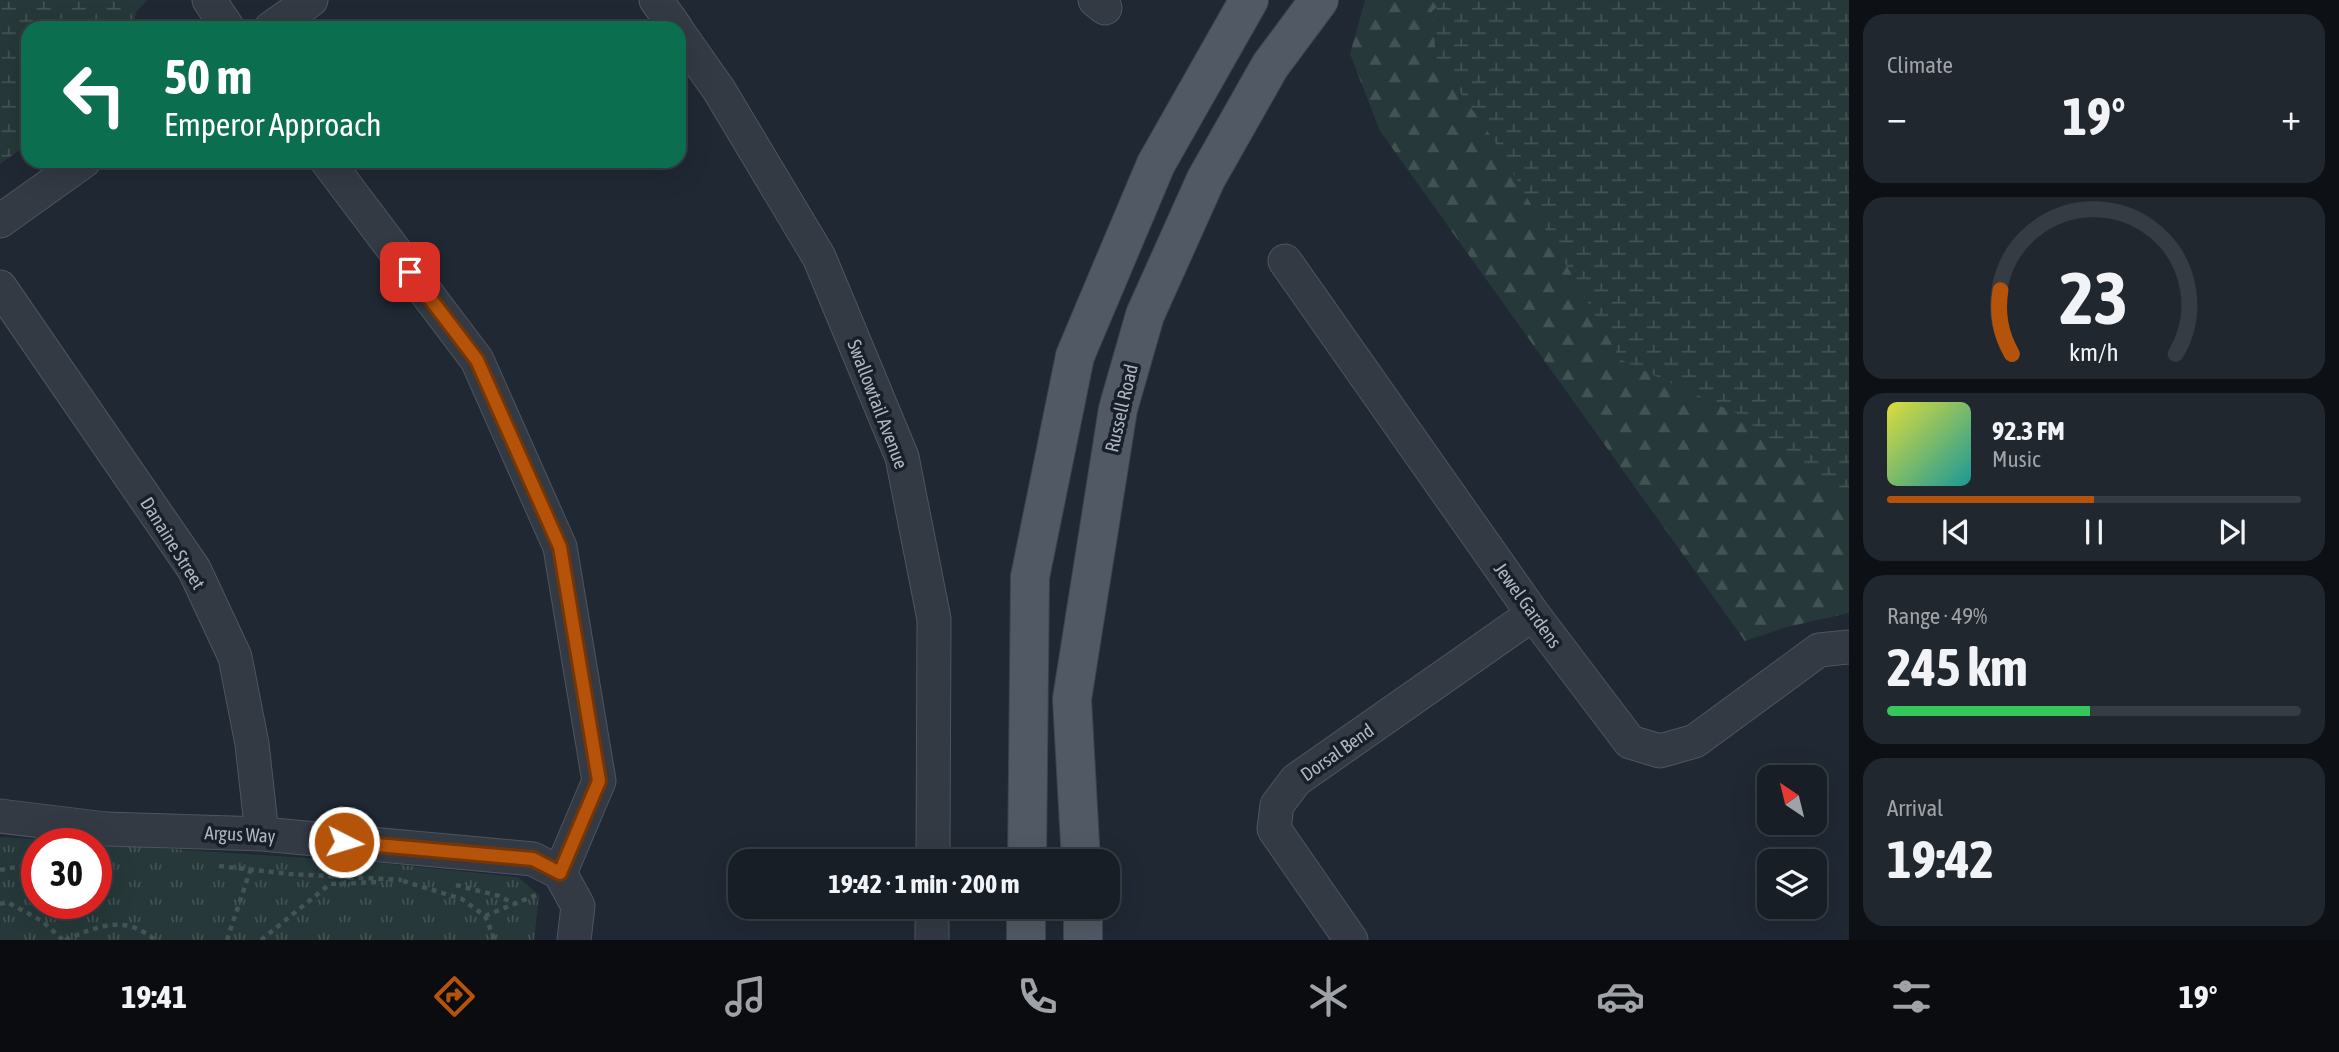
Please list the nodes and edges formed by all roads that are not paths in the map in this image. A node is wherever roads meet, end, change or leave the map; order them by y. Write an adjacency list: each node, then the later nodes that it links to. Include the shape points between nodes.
1 (209, 0): 6 (street)
2 (311, 0): 7 (street)
3 (656, 0): 8 (street)
4 (1249, 0): 20 (main road, via 1156,164 1075,356 1030,577)
5 (1319, 0): 21 (main road, Russell Road, via 1270,66 1206,180 1145,315 1118,409 1072,699)
6 (223, 21)
7 (281, 21)
8 (671, 21)
9 (686, 43): 19 (street, Swallowtail Avenue, via 819,257 902,457 934,619)
10 (74, 168): 12 (street)
11 (332, 168): 22 (street, via 477,360 560,547 599,781)
12 (0, 221)
13 (1286, 261): 15 (street, Jewel Gardens)
14 (0, 287): 18 (street, Danaine Street, via 194,569 235,657 252,744)
15 (1533, 614): 16 (street, Jewel Gardens, via 1630,743 1660,751 1695,741 1819,650); 30 (street, Dorsal Bend, via 1296,780 1277,805 1274,829)
16 (1849, 647)
17 (0, 817): 18 (street, Argus Way, via 106,829)
18 (262, 834): 22 (street, Argus Way, via 533,859)
19 (933, 849)
20 (1027, 849)
21 (1080, 849)
22 (562, 878): 26 (street, via 578,906)
23 (932, 919): 27 (street)
24 (1026, 919): 28 (main road)
25 (1083, 919): 29 (main road)
26 (574, 940)
27 (932, 940)
28 (1026, 940)
29 (1083, 940)
30 (1351, 940)

